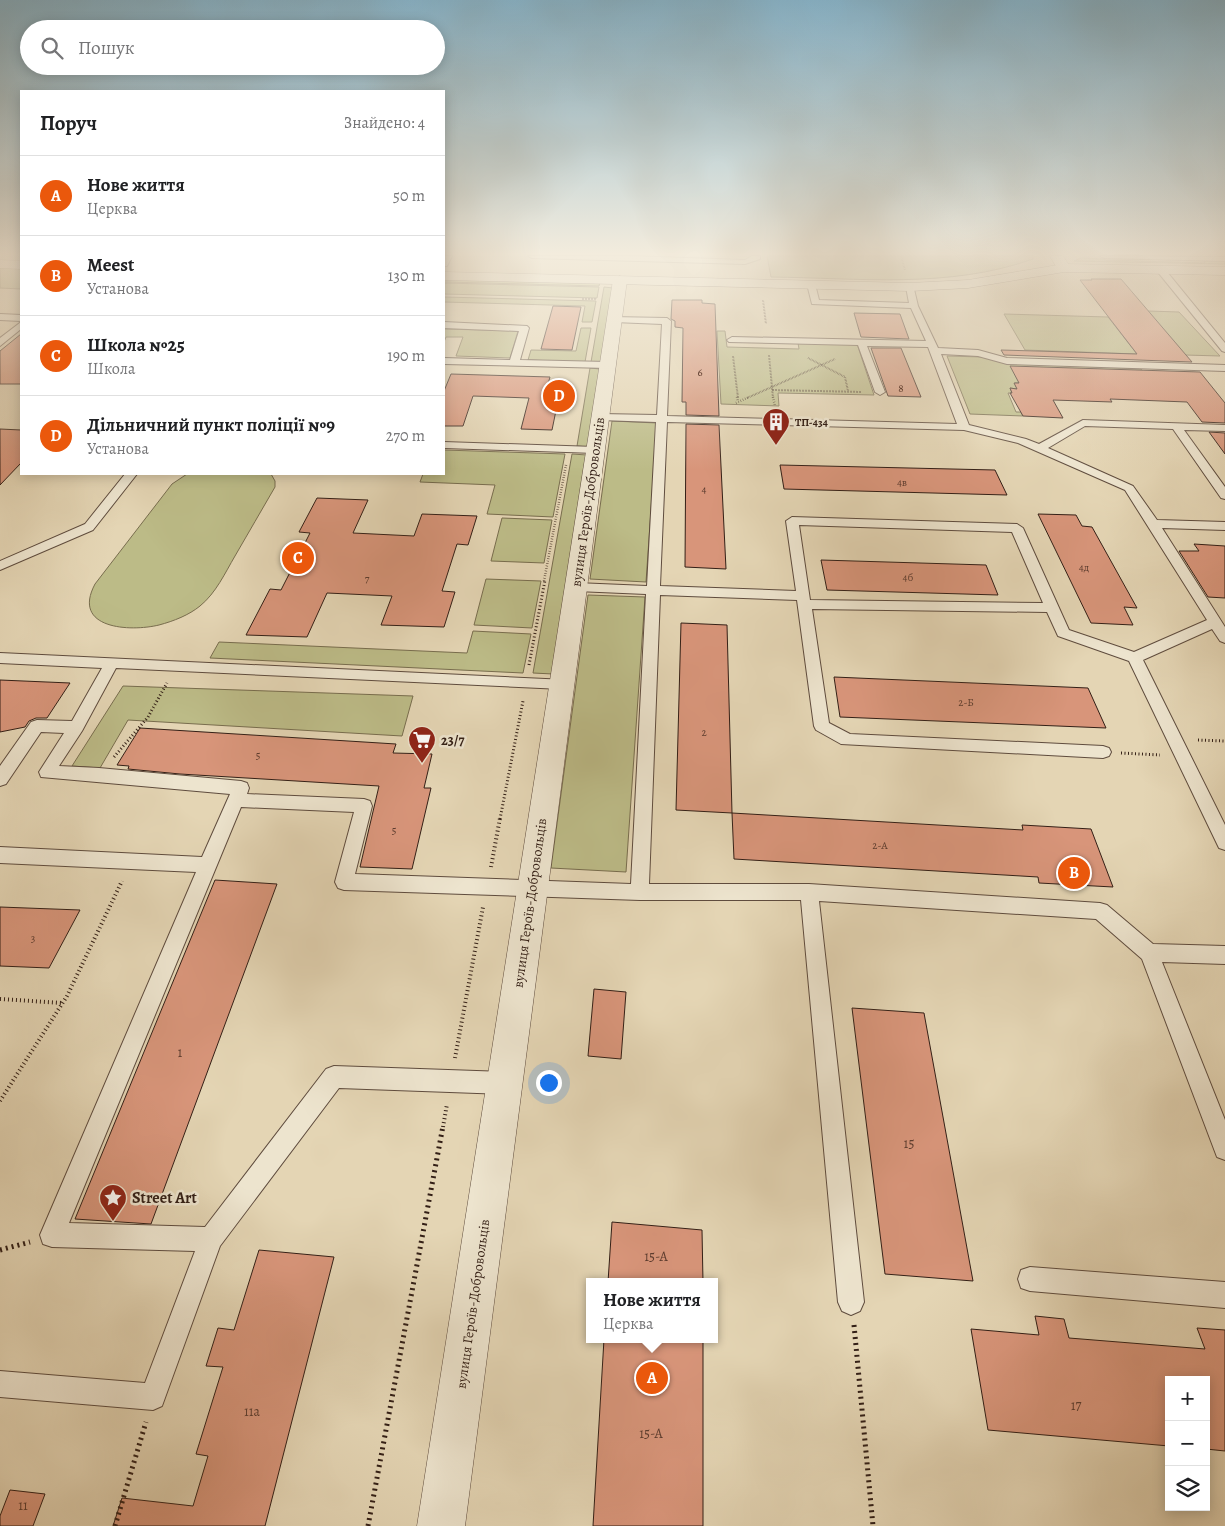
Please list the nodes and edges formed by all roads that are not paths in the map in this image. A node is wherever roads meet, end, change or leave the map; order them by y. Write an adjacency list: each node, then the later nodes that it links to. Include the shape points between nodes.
1 (18, 327): 7 (lane)
2 (493, 327): 15 (lane, via 524,328)
3 (613, 327): 16 (street, вулиця Героїв-Добровольців)
4 (667, 327): 20 (lane)
5 (924, 327): 12 (lane)
6 (1207, 327): 13 (lane)
7 (8, 336): 8 (lane); 11 (lane)
8 (20, 337)
9 (732, 340): 10 (lane)
10 (861, 342): 12 (lane); 18 (lane)
11 (0, 343)
12 (933, 347): 17 (lane, via 1007,360); 21 (lane)
13 (1225, 349)
14 (445, 360): 15 (lane)
15 (514, 363): 16 (lane)
16 (608, 366): 19 (street, вулиця Героїв-Добровольців)
17 (1225, 368)
18 (880, 392)
19 (600, 417): 20 (lane); 26 (street, вулиця Героїв-Добровольців)
20 (663, 418): 21 (lane); 33 (lane)
21 (964, 426): 25 (lane)
22 (1176, 426): 23 (lane); 25 (lane, via 1083,423); 28 (lane)
23 (1225, 428)
24 (445, 445): 26 (lane)
25 (1040, 448): 29 (lane, via 1129,488)
26 (582, 450): 32 (street, вулиця Героїв-Добровольців)
27 (130, 475): 31 (lane, via 89,527)
28 (1225, 496)
29 (1153, 524): 30 (lane); 36 (lane)
30 (1225, 526)
31 (0, 566)
32 (576, 587): 33 (lane); 41 (street, вулиця Героїв-Добровольців)
33 (653, 591): 34 (lane); 50 (lane)
34 (803, 600): 35 (lane); 35 (lane, via 792,520 1017,528); 43 (lane, via 822,726 847,740)
35 (1052, 608): 39 (lane, via 1063,633)
36 (1215, 622): 37 (lane); 39 (lane)
37 (1225, 638)
38 (0, 658): 40 (lane)
39 (1135, 658): 46 (lane)
40 (112, 663): 41 (lane); 42 (lane)
41 (562, 684): 49 (street, вулиця Героїв-Добровольців)
42 (76, 727): 44 (lane, via 37,726); 45 (lane, via 47,772 241,788)
43 (1103, 752)
44 (0, 779)
45 (235, 800): 48 (lane); 49 (lane, via 364,806 344,882)
46 (1225, 842)
47 (0, 855): 48 (lane)
48 (208, 865): 56 (lane, via 52,1235)
49 (532, 889): 50 (lane); 54 (street, вулиця Героїв-Добровольців)
50 (640, 892): 51 (lane)
51 (809, 892): 52 (lane, via 1100,911); 59 (lane)
52 (1149, 953): 53 (lane); 55 (lane)
53 (1225, 955)
54 (505, 1083): 56 (lane, via 334,1077); 61 (street, вулиця Героїв-Добровольців)
55 (1224, 1143)
56 (211, 1240): 60 (lane, via 153,1397)
57 (1030, 1279): 58 (lane)
58 (1225, 1295)
59 (852, 1302)
60 (0, 1384)
61 (441, 1526)

